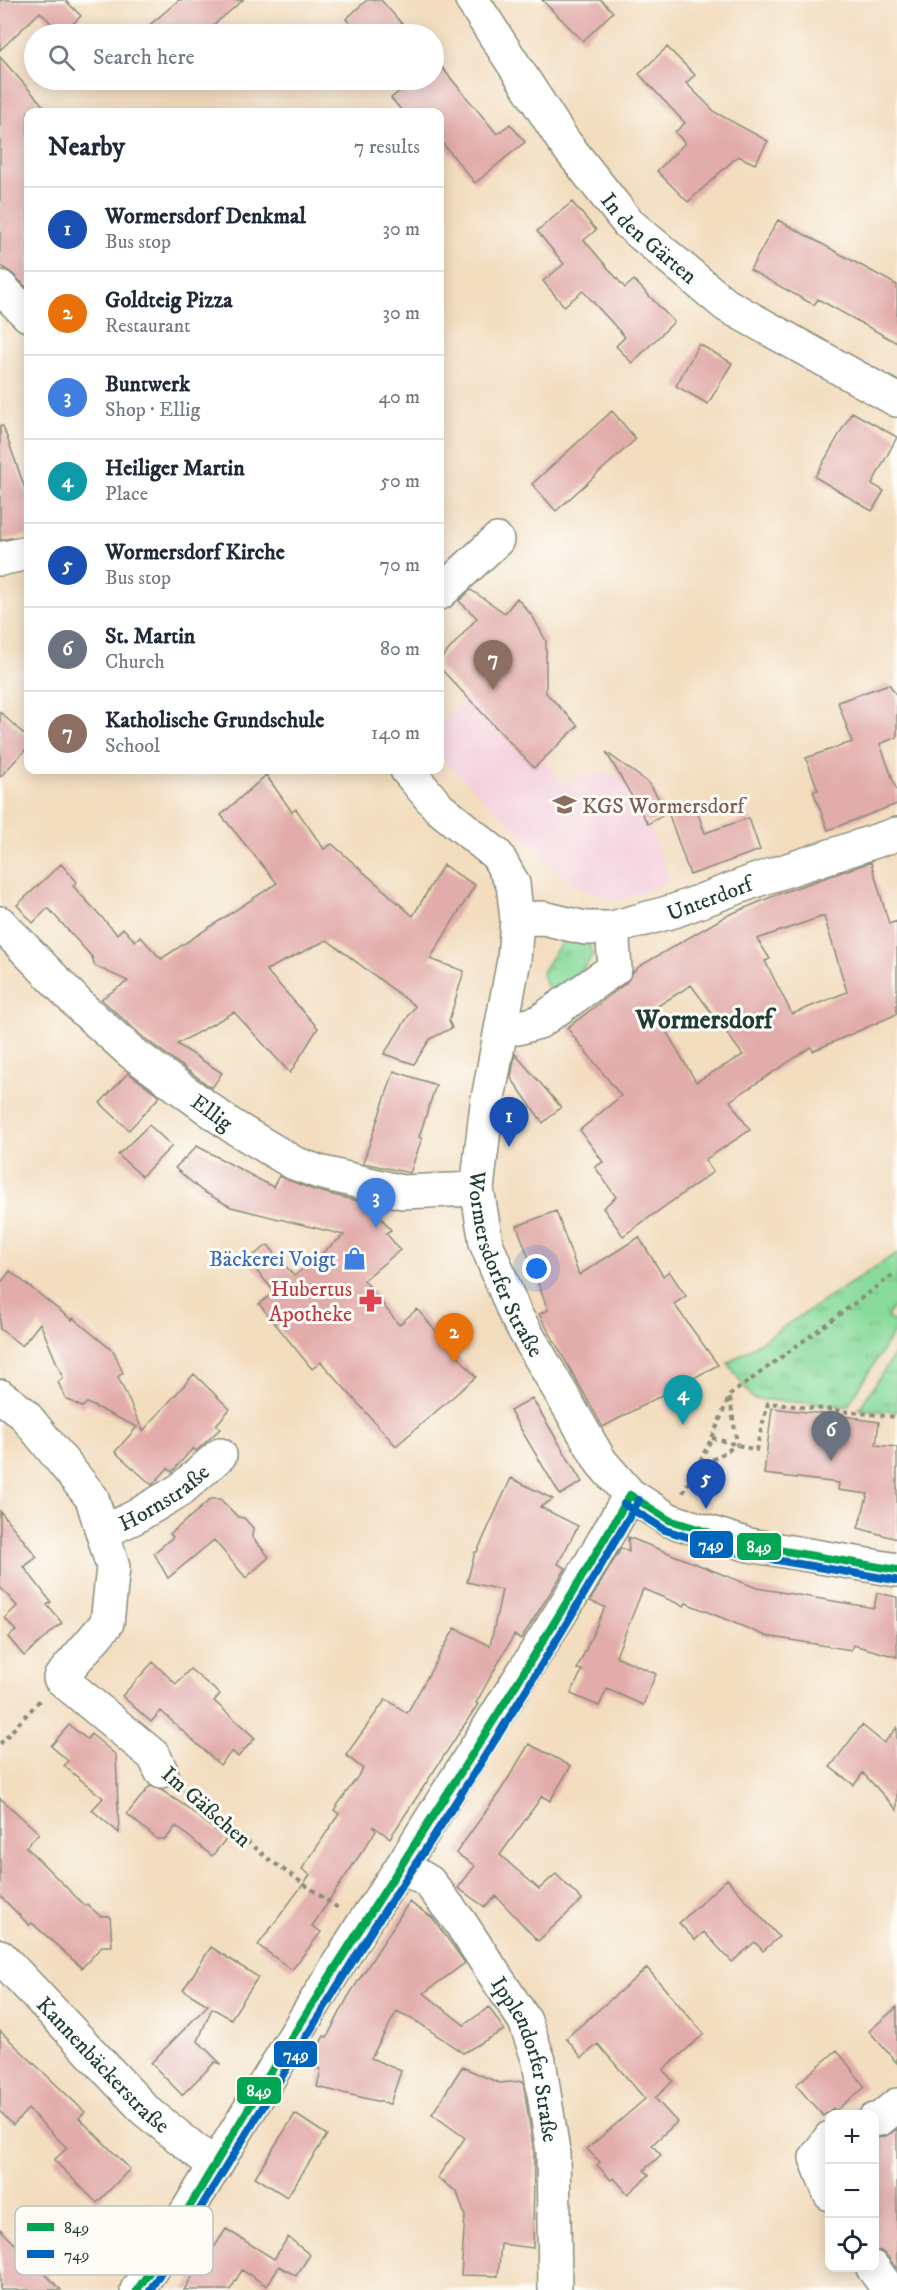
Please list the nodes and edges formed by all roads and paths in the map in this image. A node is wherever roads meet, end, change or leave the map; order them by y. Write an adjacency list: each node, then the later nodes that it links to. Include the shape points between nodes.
1 (472, 0): 4 (street, In den Gärten, via 564,142 628,223 726,305)
2 (0, 287): 3 (street)
3 (24, 311)
4 (897, 400)
5 (497, 540): 8 (street)
6 (24, 554): 7 (street)
7 (0, 559)
8 (444, 589)
9 (410, 774): 11 (street, Wormersdorfer Straße, via 439,808 497,855 513,884)
10 (897, 834): 13 (street, Unterdorf, via 674,911)
11 (517, 919): 13 (street, Unterdorf, via 543,918 585,928); 15 (street, Wormersdorfer Straße, via 514,960 487,1104)
12 (0, 923): 15 (street, Ellig, via 84,1010 131,1052 232,1126 294,1163 402,1192)
13 (612, 928): 14 (street, via 615,968 539,1022)
14 (518, 1028)
15 (477, 1189): 24 (street, Wormersdorfer Straße, via 486,1243 515,1314 601,1462)
16 (894, 1274): 17 (path)
17 (730, 1395): 20 (path); 21 (path)
18 (0, 1396): 26 (street, Hornstraße, via 23,1413 92,1498)
19 (897, 1417): 21 (path, via 768,1403 756,1450)
20 (712, 1438): 21 (path); 23 (path)
21 (737, 1444): 23 (path)
22 (220, 1455): 26 (street, Hornstraße, via 180,1490)
23 (695, 1471): 25 (path)
24 (630, 1495): 25 (street, Wormersdorfer Straße); 31 (street)
25 (669, 1520): 27 (street, Wormersdorfer Straße, via 749,1545)
26 (103, 1532): 28 (street, Hornstraße, via 113,1567 107,1623)
27 (897, 1570)
28 (60, 1678): 29 (path); 30 (street, Im Gäßchen, via 154,1756)
29 (0, 1744)
30 (161, 1771): 32 (path, Im Gäßchen, via 270,1860)
31 (402, 1866): 32 (street); 43 (street, Ipplendorfer Straße, via 429,1882 525,2021 538,2061 553,2151)
32 (363, 1924): 37 (street)
33 (0, 1956): 37 (street, Kannenbäckerstraße, via 146,2111)
34 (897, 2105): 35 (street)
35 (879, 2119)
36 (825, 2145): 38 (street, via 816,2158)
37 (214, 2165): 39 (street)
38 (825, 2180)
39 (190, 2206)
40 (876, 2272): 44 (street)
41 (147, 2275): 42 (street)
42 (137, 2290)
43 (555, 2290)
44 (889, 2290)

